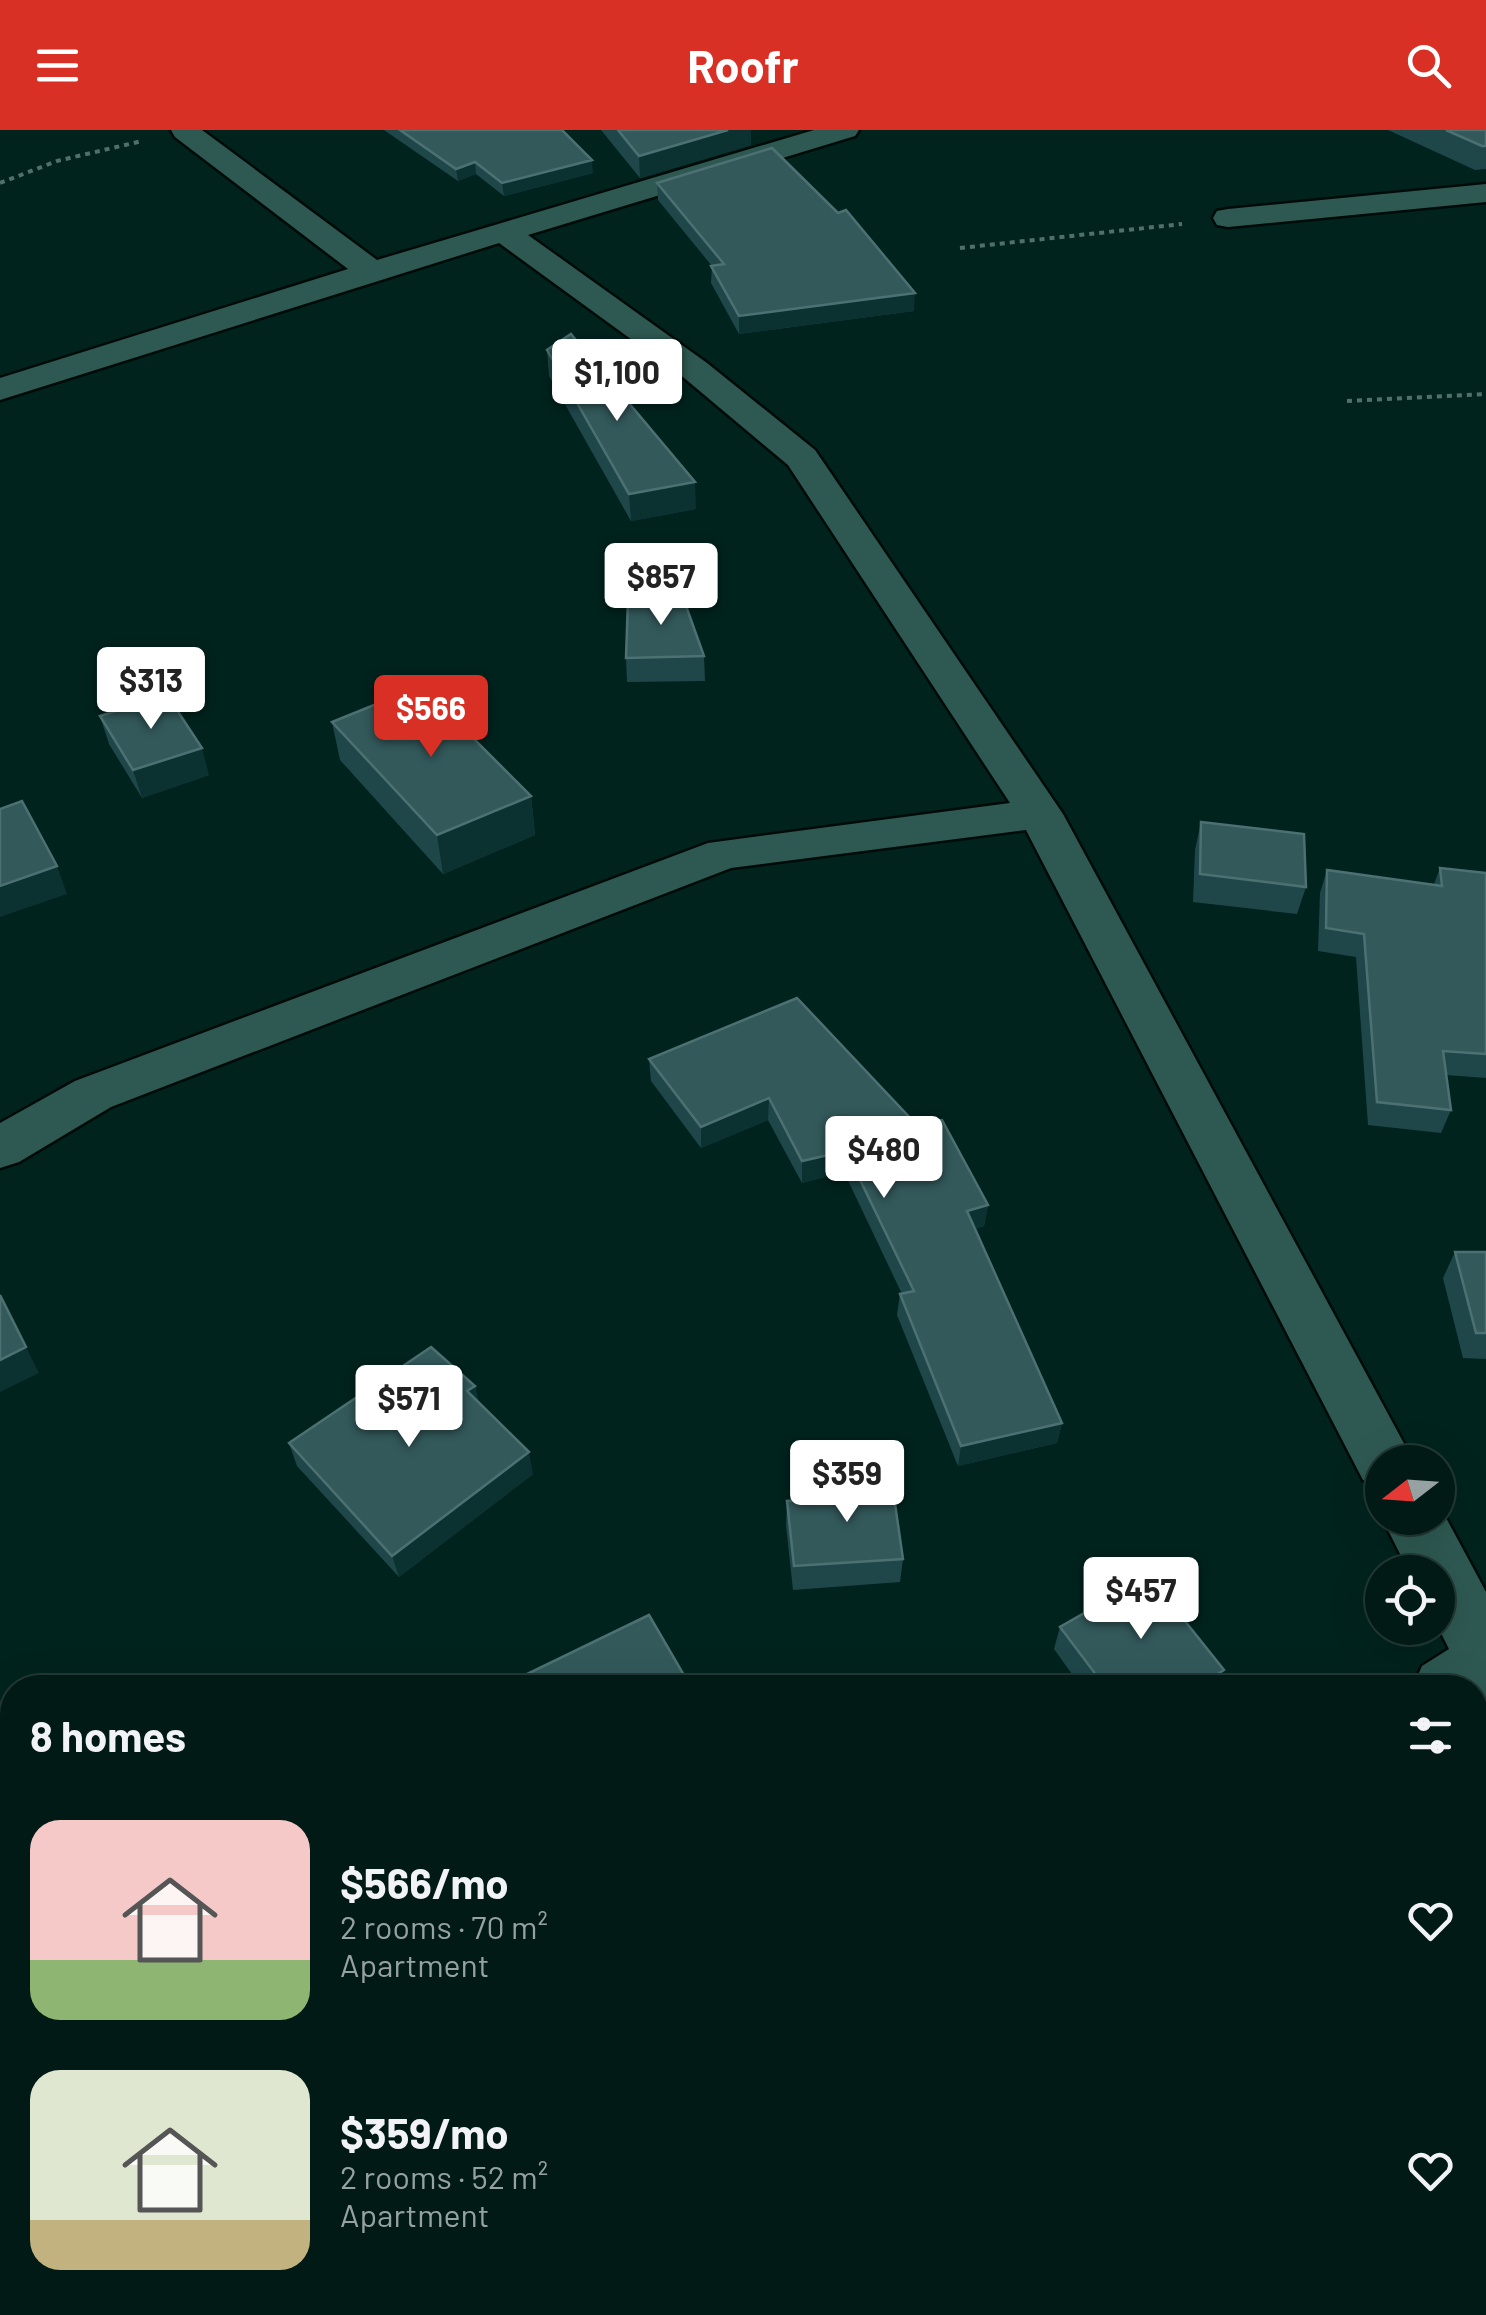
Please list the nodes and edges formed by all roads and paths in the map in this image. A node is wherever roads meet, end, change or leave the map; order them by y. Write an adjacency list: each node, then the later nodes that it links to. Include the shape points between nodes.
1 (845, 130): 6 (street)
2 (185, 131): 3 (path, via 56,162); 8 (street)
3 (0, 184)
4 (1486, 193): 5 (street)
5 (1228, 218): 7 (path)
6 (505, 233): 8 (street); 12 (street, via 695,370 802,458)
7 (960, 248)
8 (369, 269): 9 (street)
9 (0, 389)
10 (1486, 394): 11 (path)
11 (1347, 401)
12 (1040, 814): 13 (street, via 724,854 93,1094); 14 (street)
13 (0, 1148)
14 (1375, 1445)
15 (1422, 1535): 16 (street)
16 (1486, 1658): 17 (street)
17 (1463, 1675)

